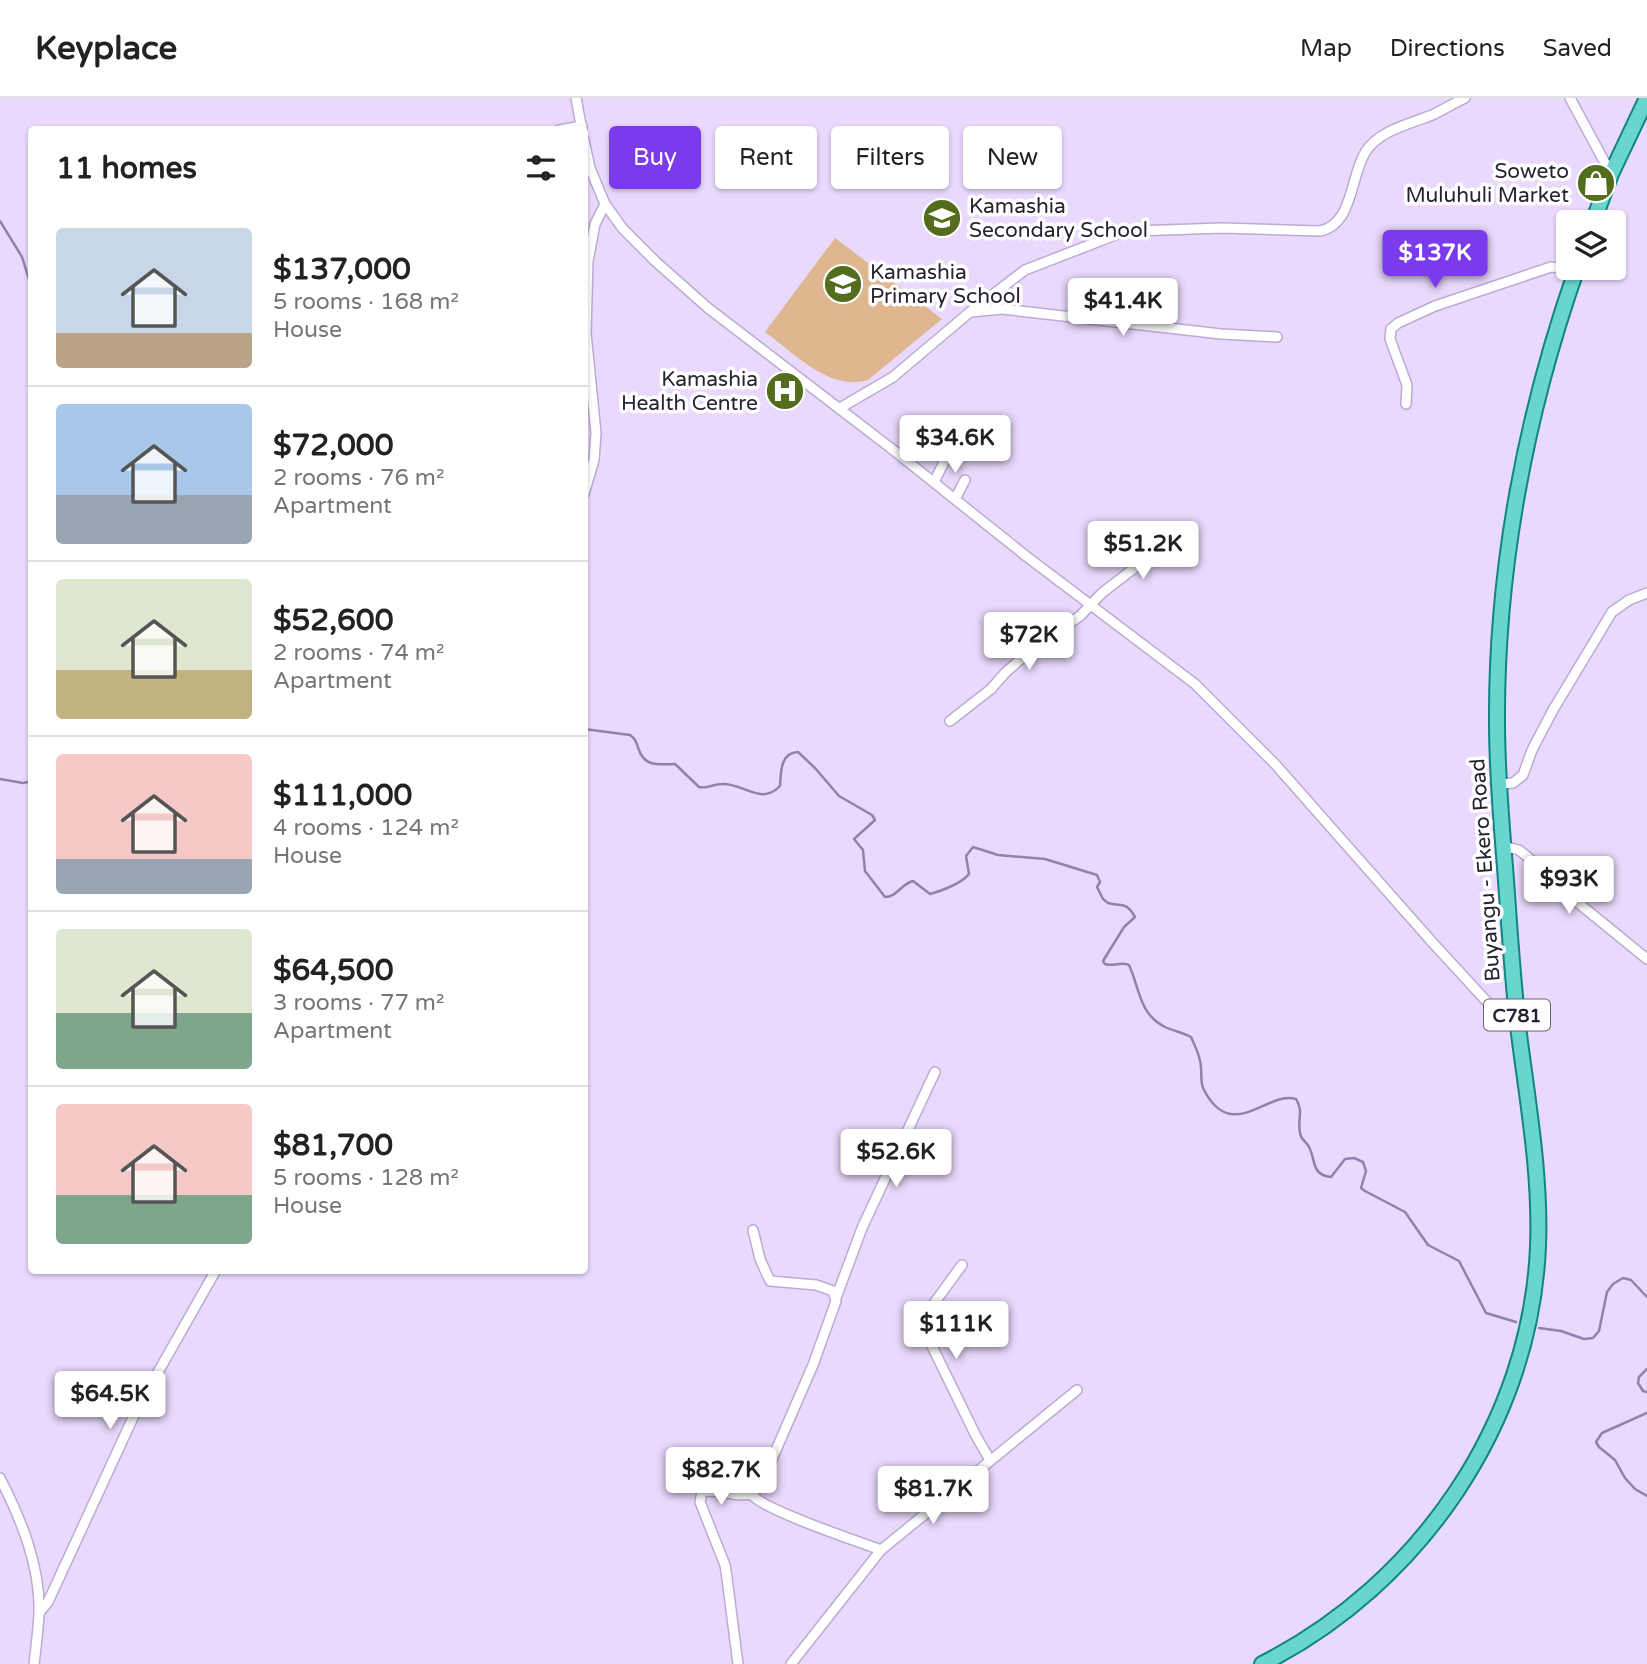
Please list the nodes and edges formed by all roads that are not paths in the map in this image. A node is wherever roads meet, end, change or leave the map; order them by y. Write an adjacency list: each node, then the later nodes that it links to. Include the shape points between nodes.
1 (576, 98): 5 (street)
2 (1465, 98): 13 (street, via 1374,142 1365,152 1344,211 1325,230 1124,232 1025,270)
3 (1570, 98): 7 (street)
4 (1647, 98): 7 (main road)
5 (582, 126)
6 (588, 155): 8 (street)
7 (1611, 174): 9 (main road)
8 (605, 204): 10 (street, via 595,224); 17 (street, via 680,284)
9 (1598, 210)
10 (588, 261)
11 (1556, 267): 16 (street, via 1435,306 1391,329 1390,339 1406,385)
12 (1572, 280): 27 (main road, Buyangu - Ekero Road / C781, via 1541,384 1507,555 1497,720)
13 (970, 312): 14 (street, via 1002,309); 17 (street, via 893,377)
14 (1277, 337)
15 (588, 353): 19 (street, via 596,433)
16 (1406, 404)
17 (839, 408): 21 (street)
18 (956, 449): 21 (street, via 947,456)
19 (588, 480)
20 (965, 480): 22 (street)
21 (934, 482): 22 (street)
22 (955, 499): 25 (street)
23 (1177, 533): 25 (street, via 1161,540)
24 (1647, 593): 27 (street, via 1612,612 1553,710 1523,775 1513,783)
25 (1092, 605): 26 (street, via 1032,649); 30 (street, via 1218,705 1501,1017)
26 (950, 721)
27 (1499, 784): 28 (main road, Buyangu - Ekero Road / C781)
28 (1503, 846): 29 (street, via 1530,859); 30 (main road, Buyangu - Ekero Road / C781)
29 (1647, 959)
30 (1518, 1021): 45 (main road, Buyangu - Ekero Road / C781, via 1533,1142 1538,1247 1527,1328 1506,1396 1465,1480 1413,1548 1343,1612)
31 (934, 1072): 35 (street, via 862,1228)
32 (753, 1230): 35 (street, via 770,1281 824,1286)
33 (962, 1265): 37 (street, via 924,1321 929,1340)
34 (214, 1274): 41 (street, via 136,1411)
35 (836, 1298): 39 (street, via 813,1365 765,1473)
36 (1077, 1390): 37 (street)
37 (990, 1460): 40 (street)
38 (0, 1478): 41 (street, via 27,1543)
39 (751, 1494): 40 (street, via 778,1511); 43 (street, via 708,1490 699,1498 724,1565)
40 (881, 1550): 44 (street)
41 (39, 1613): 42 (street)
42 (34, 1664)
43 (738, 1664)
44 (791, 1664)
45 (1262, 1664)

